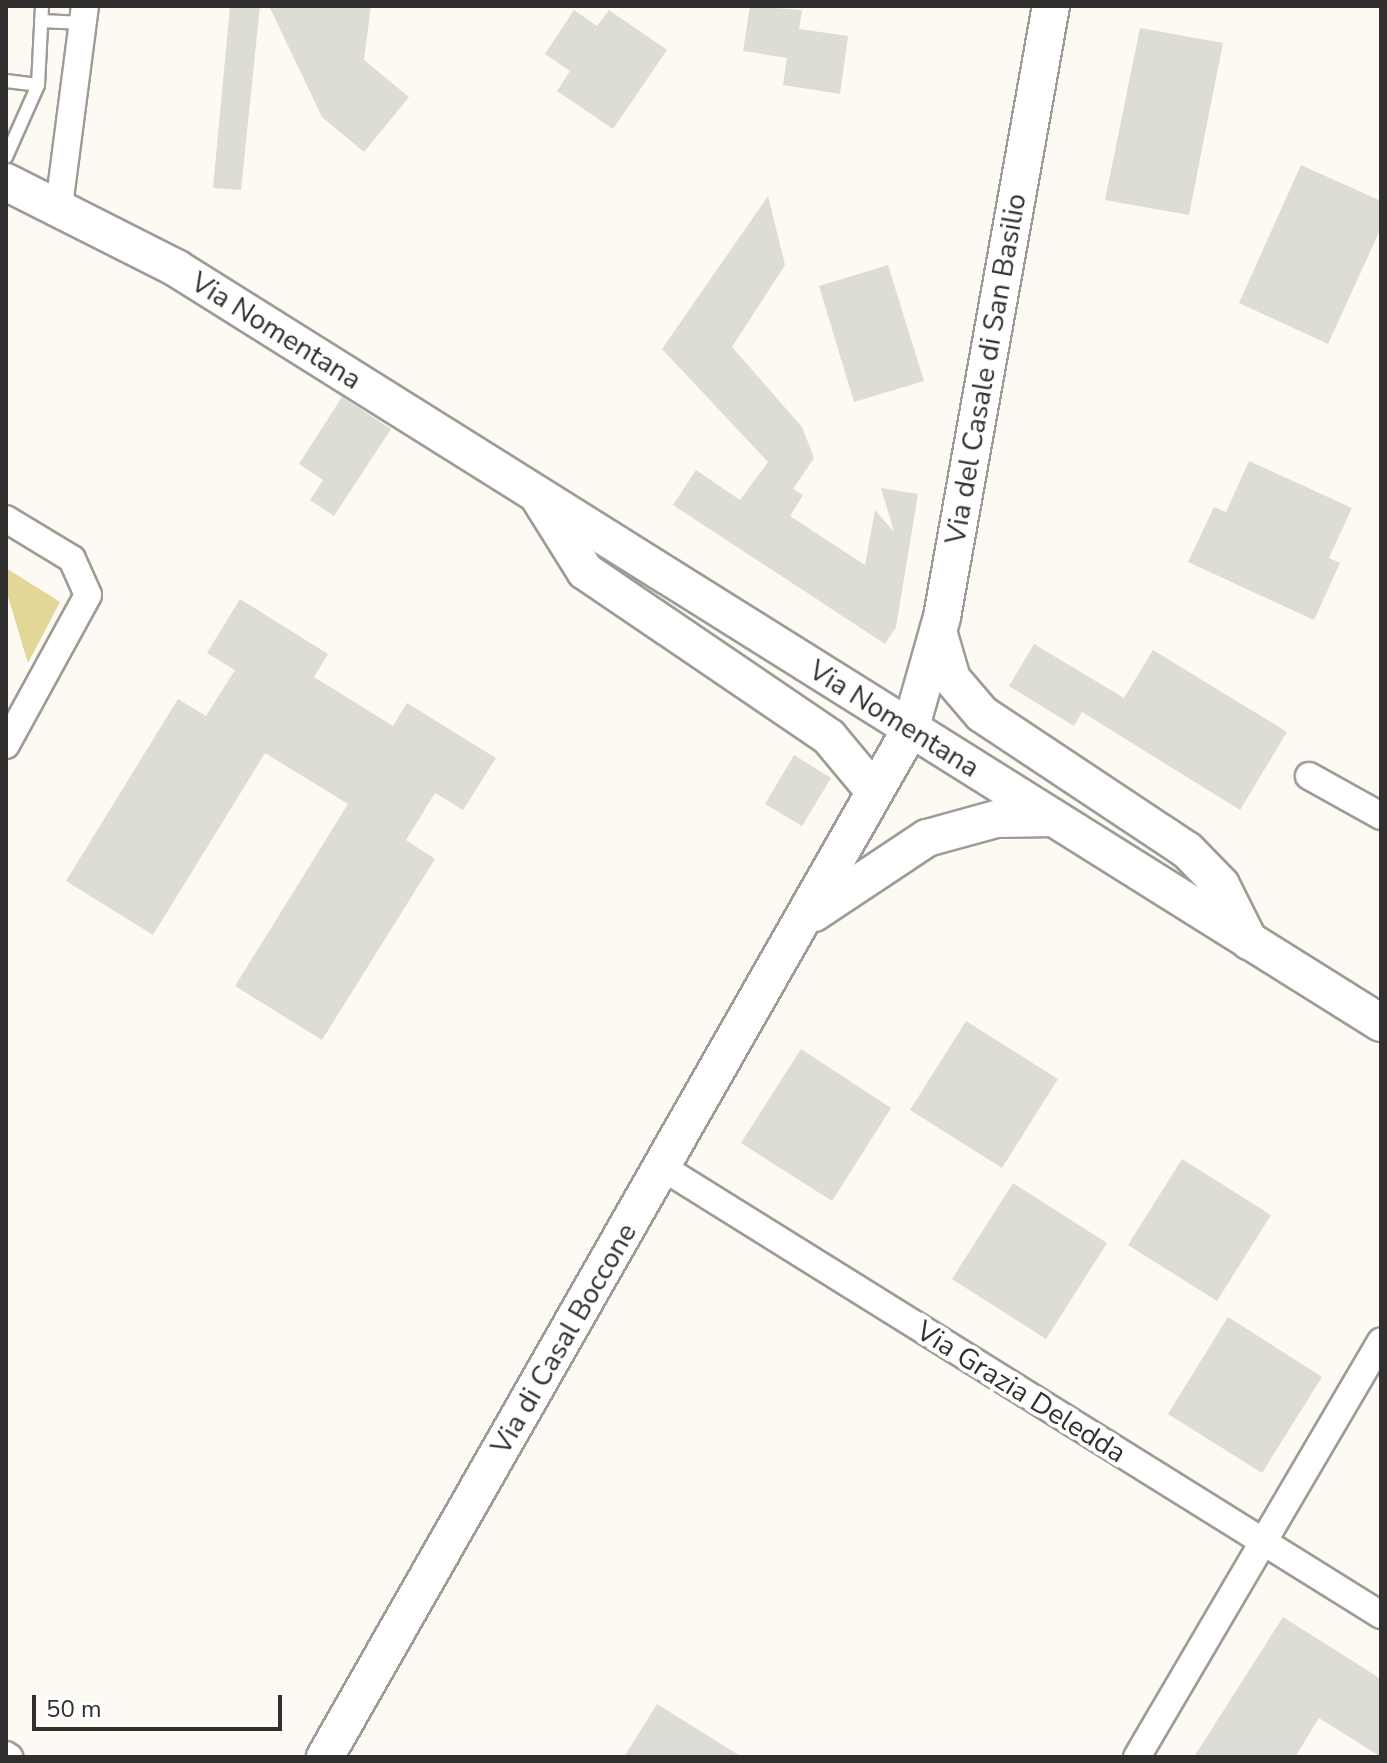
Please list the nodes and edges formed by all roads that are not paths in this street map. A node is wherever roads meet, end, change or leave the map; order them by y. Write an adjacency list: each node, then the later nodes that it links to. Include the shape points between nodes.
1 (42, 6): 4 (lane)
2 (1051, 6): 12 (street, Via del Casale di San Basilio)
3 (84, 15): 4 (lane); 9 (street)
4 (41, 21): 6 (lane)
5 (6, 81): 6 (lane)
6 (38, 85): 7 (lane)
7 (6, 157)
8 (6, 182): 9 (street, Via Nomentana)
9 (59, 206): 10 (street, Via Nomentana, via 176,268)
10 (538, 496): 13 (street, Via Nomentana); 16 (street, Via Nomentana, via 585,571 829,737)
11 (6, 519): 14 (street, via 72,559 88,584 81,619)
12 (938, 631): 13 (street, Via del Casale di San Basilio); 20 (street, Via Nomentana, via 952,679 982,714 1187,850 1221,885)
13 (910, 730): 16 (street, Via di Casal Boccone); 18 (street, Via Nomentana)
14 (6, 745)
15 (1309, 776): 17 (street)
16 (874, 791): 19 (street, Via di Casal Boccone)
17 (1381, 816)
18 (1053, 818): 19 (street, Via di Casal Boccone, via 996,819 927,838); 20 (street, Via Nomentana)
19 (803, 921): 22 (street, Via di Casal Boccone)
20 (1249, 941): 21 (street, Via Nomentana)
21 (1381, 1023)
22 (662, 1167): 24 (street, Via Grazia Deledda); 26 (street, Via di Casal Boccone)
23 (1381, 1341): 24 (street)
24 (1263, 1541): 25 (street, Via Grazia Deledda); 27 (street)
25 (1381, 1615)
26 (325, 1757)
27 (1137, 1757)

